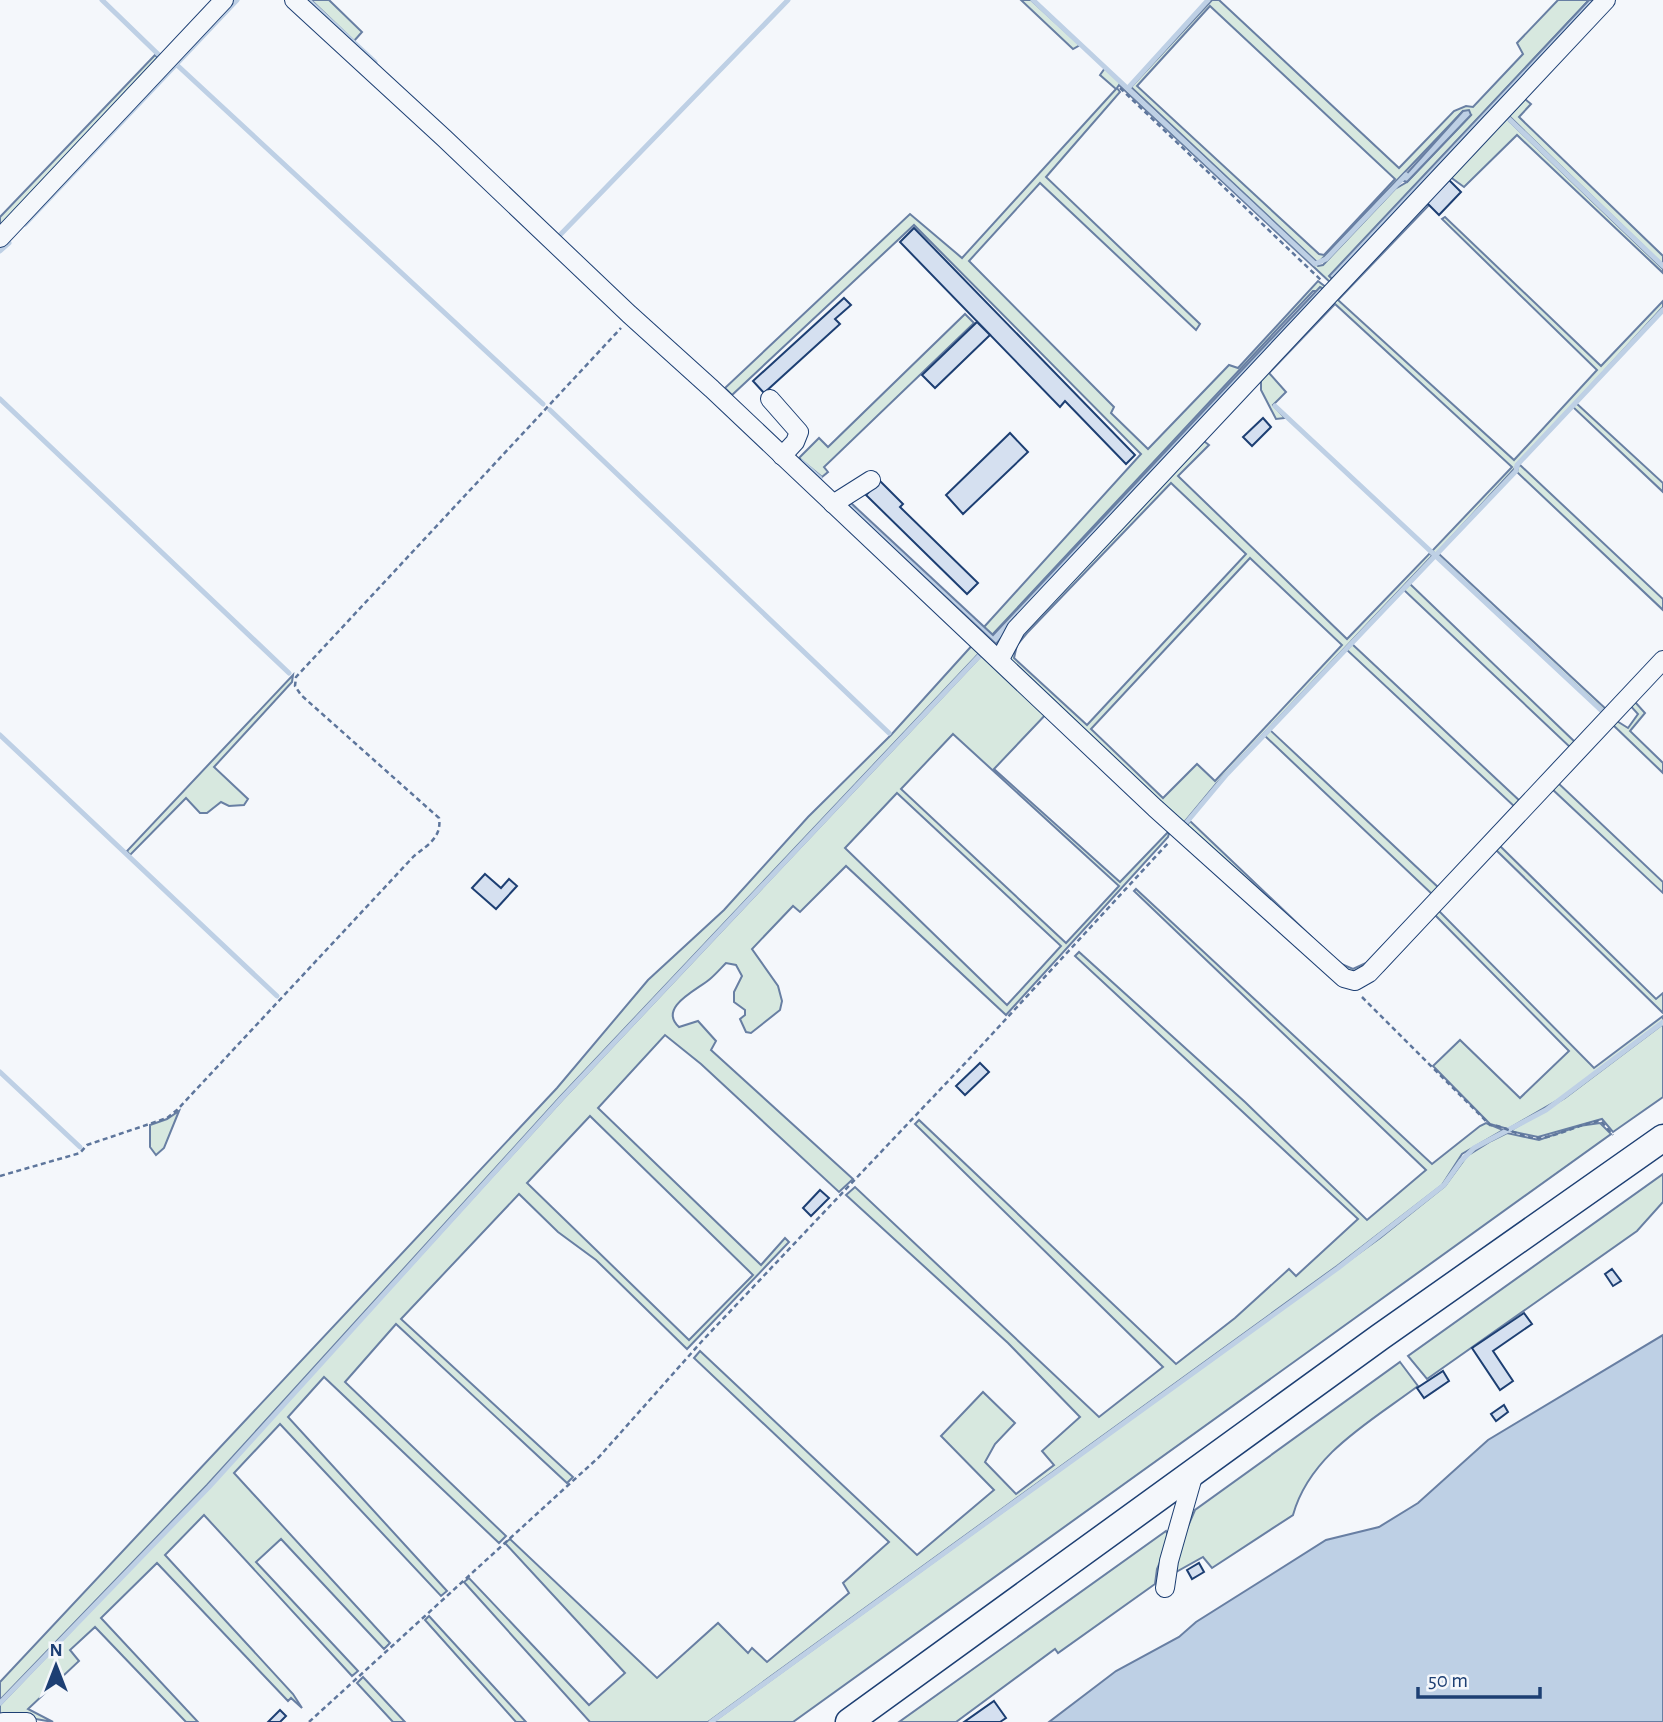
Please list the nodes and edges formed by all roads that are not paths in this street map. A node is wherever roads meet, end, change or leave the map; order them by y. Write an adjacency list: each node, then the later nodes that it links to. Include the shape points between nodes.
1 (224, 0): 4 (street)
2 (294, 0): 6 (street)
3 (1606, 0): 9 (street, via 1016,629)
4 (0, 237)
5 (770, 399): 6 (street, via 799,432)
6 (782, 456): 8 (street)
7 (871, 480): 8 (street)
8 (833, 504): 9 (street)
9 (1000, 659): 10 (street, via 1329,967 1355,981 1369,973)
10 (1663, 660)
11 (1663, 1138): 12 (highway)
12 (1194, 1473): 13 (street, via 1168,1561); 14 (highway)
13 (1165, 1588)
14 (853, 1720)
15 (3, 1722): 16 (street)
16 (27, 1722)

